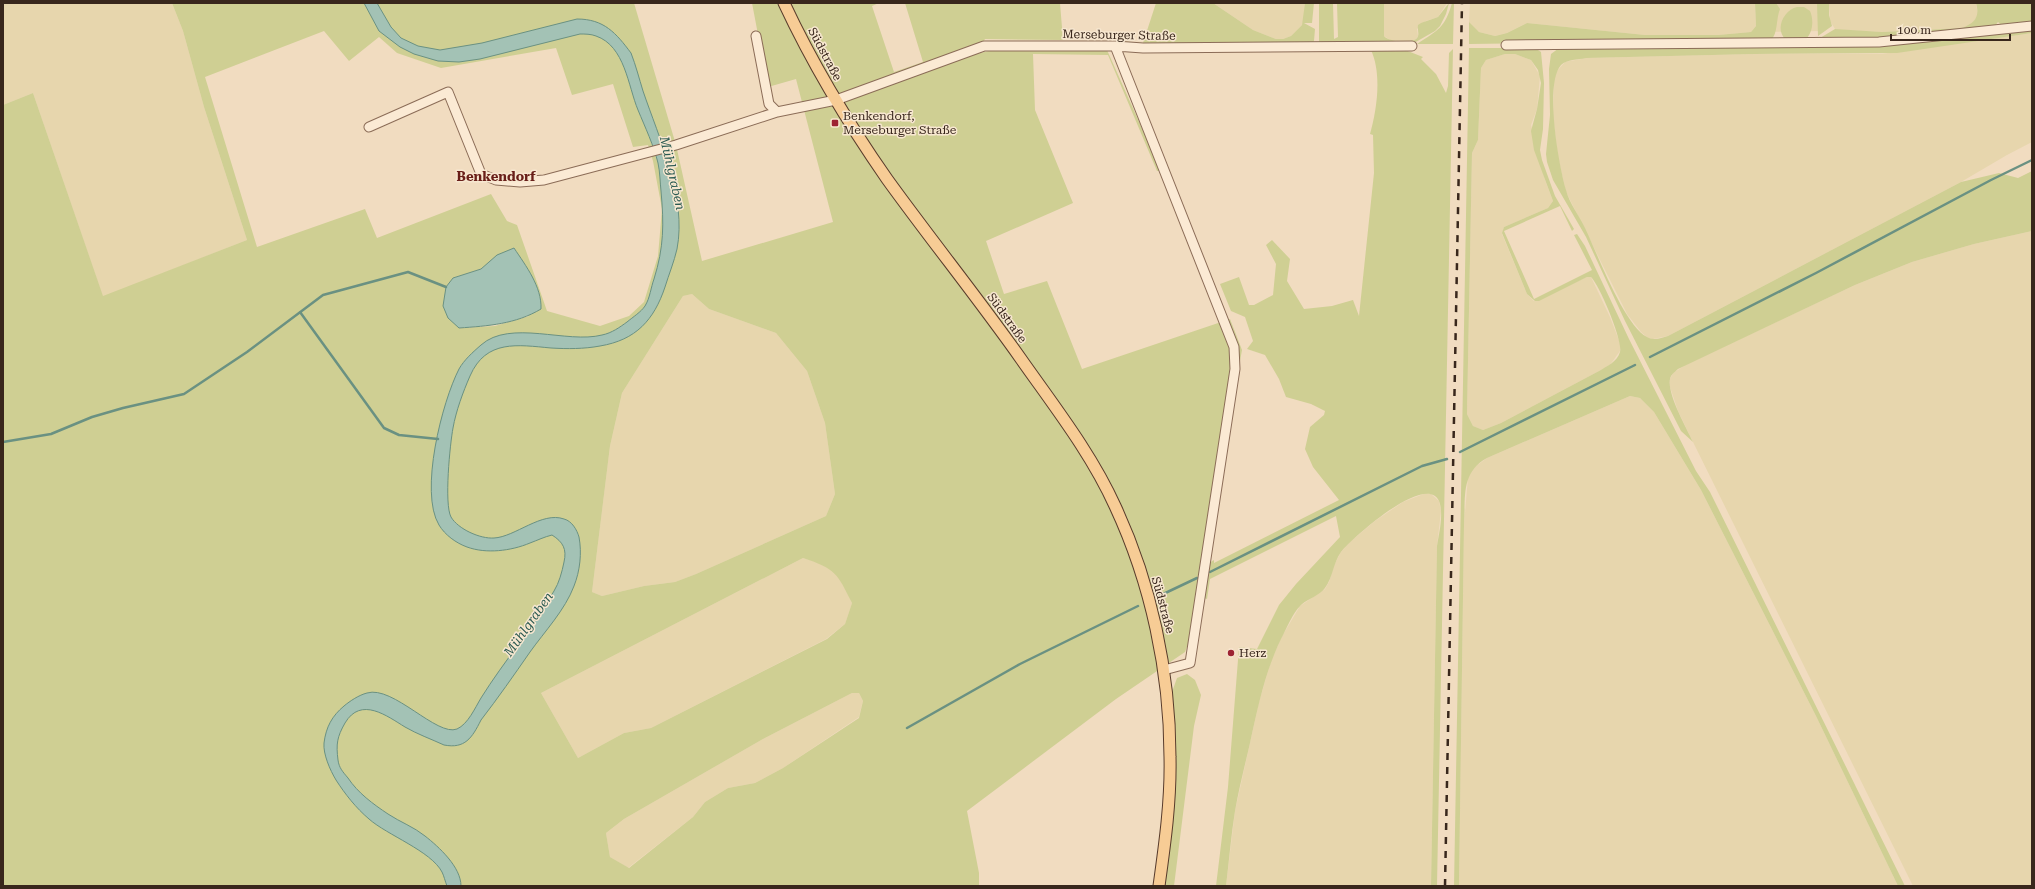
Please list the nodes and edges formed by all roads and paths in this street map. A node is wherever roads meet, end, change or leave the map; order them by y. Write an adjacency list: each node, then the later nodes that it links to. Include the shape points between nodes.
1 (784, 3): 7 (main road, Südstraße, via 809,54)
2 (2032, 26): 4 (street, via 1879,42)
3 (756, 36): 8 (street, via 769,104)
4 (1506, 45)
5 (1115, 46): 6 (street, Merseburger Straße); 7 (street, Merseburger Straße, via 984,46); 10 (street, Südstraße, via 1234,347 1235,369 1190,663)
6 (1412, 46)
7 (836, 100): 8 (street, Merseburger Straße); 10 (main road, Südstraße, via 887,178 1080,442 1115,506 1141,574 1159,640)
8 (777, 112): 9 (street, Merseburger Straße, via 648,152 544,180 520,182 496,180 481,174 448,92)
9 (369, 127)
10 (1164, 670): 11 (main road, Südstraße, via 1170,762)
11 (1160, 886)

